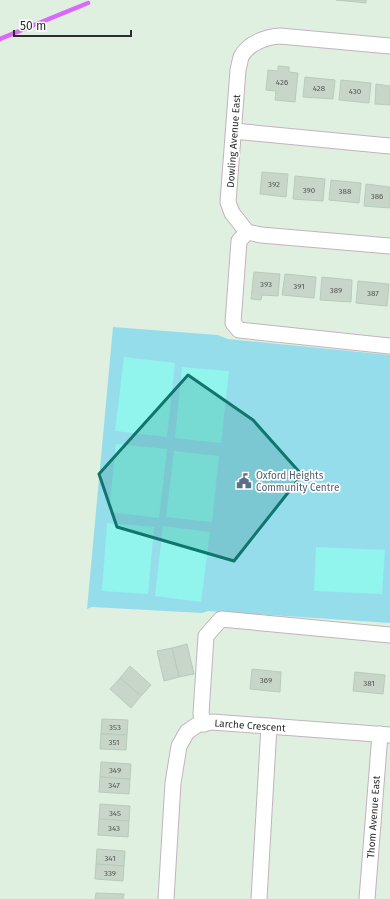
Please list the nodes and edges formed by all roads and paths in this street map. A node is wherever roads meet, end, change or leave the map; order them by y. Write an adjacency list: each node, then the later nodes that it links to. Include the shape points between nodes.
1 (390, 46): 2 (street, Dowling Avenue East, via 280,36 268,37 258,42 248,48 242,56 238,70)
2 (234, 131): 3 (street); 4 (street, Dowling Avenue East, via 228,202 232,213)
3 (390, 146)
4 (247, 232): 5 (street); 6 (street, via 239,241 233,324 239,330)
5 (390, 246)
6 (390, 346)
7 (390, 635): 8 (street, via 221,619 206,636 201,714)
8 (204, 724): 9 (street, Larche Crescent, via 212,722); 11 (street, Larche Crescent, via 186,732 179,746 173,783)
9 (269, 726): 10 (street, Larche Crescent); 12 (street)
10 (385, 735): 13 (street, Thom Avenue East)
11 (166, 899)
12 (259, 899)
13 (367, 899)

